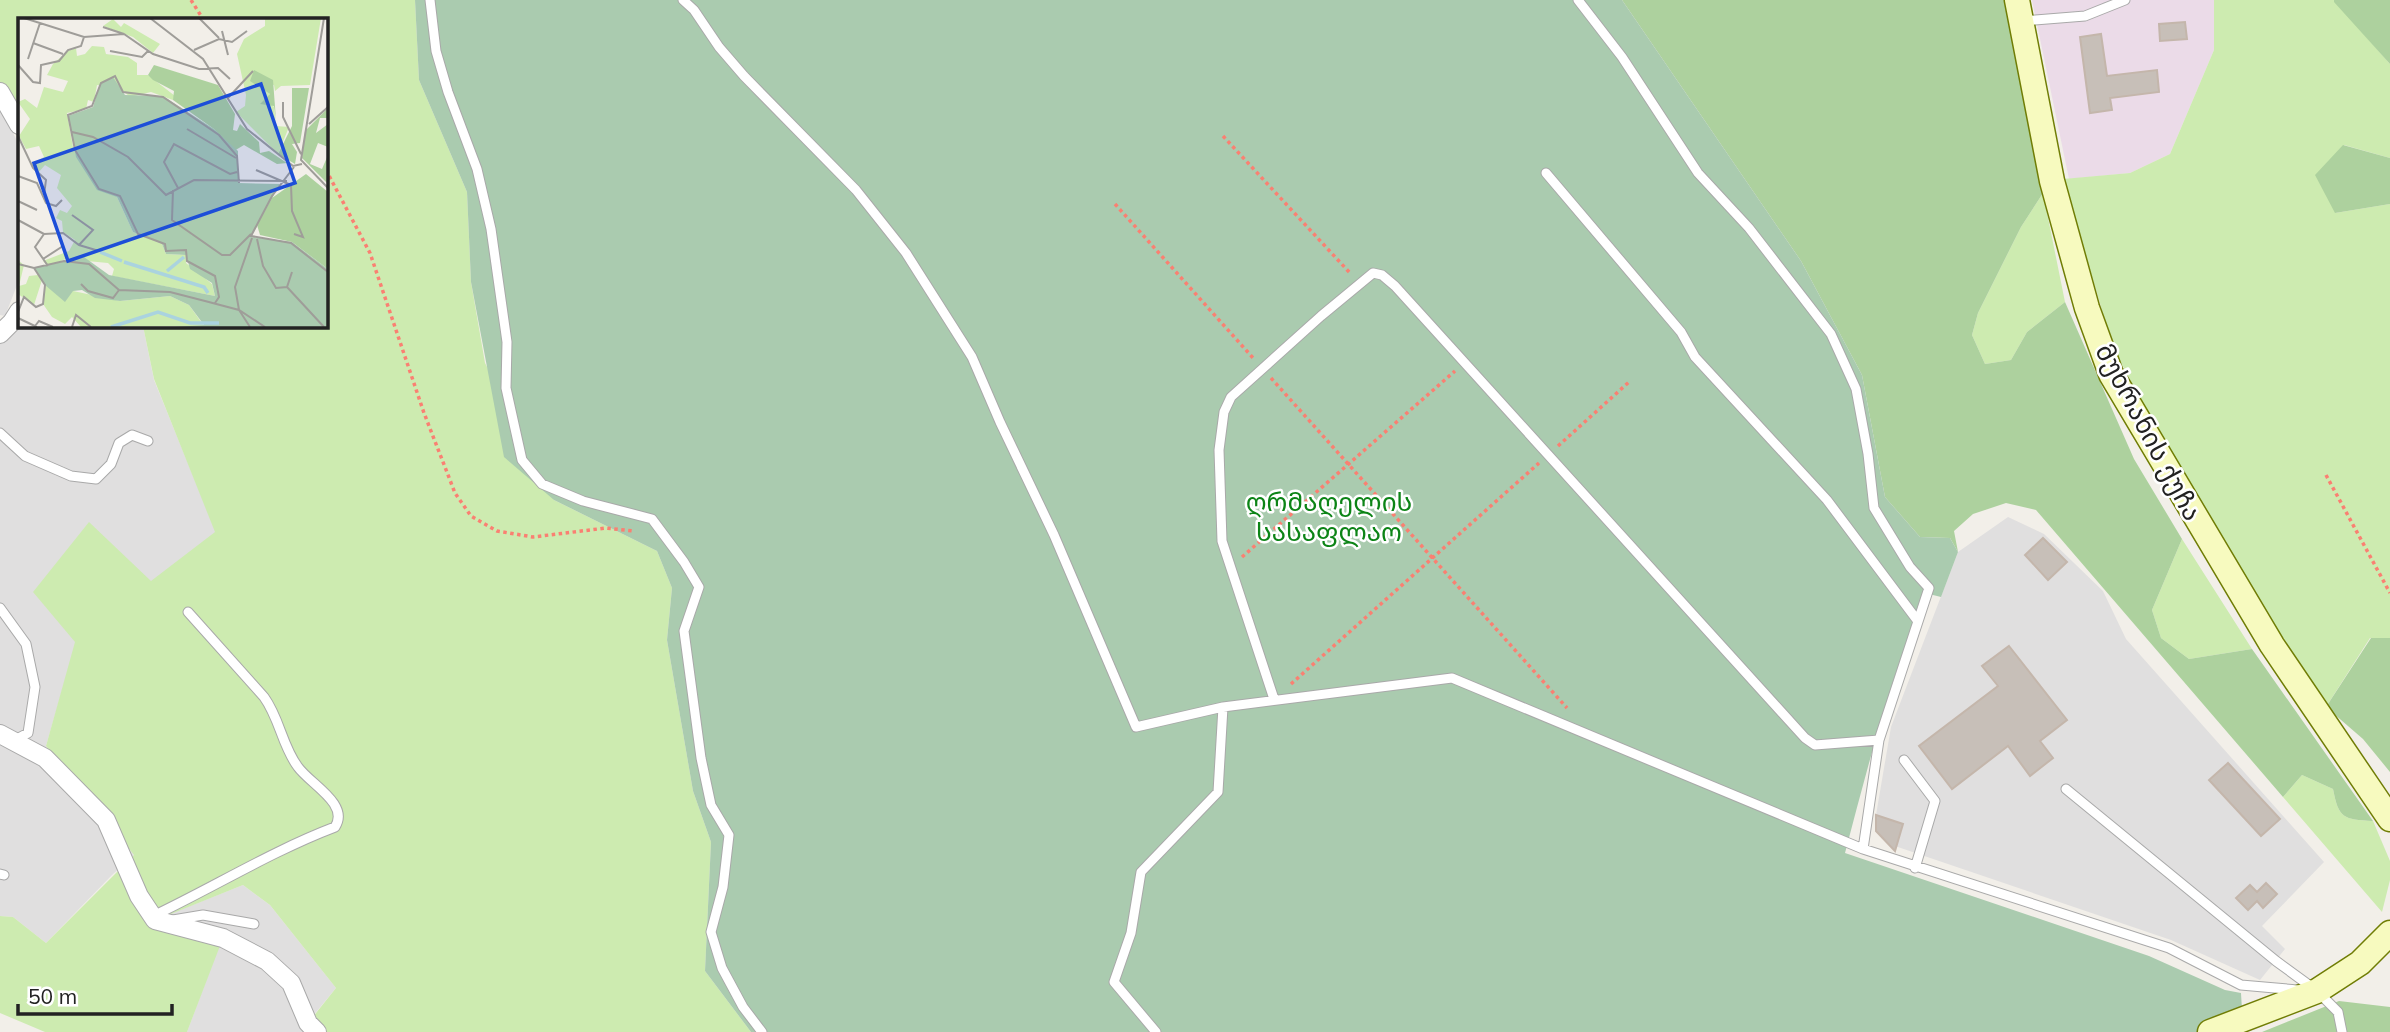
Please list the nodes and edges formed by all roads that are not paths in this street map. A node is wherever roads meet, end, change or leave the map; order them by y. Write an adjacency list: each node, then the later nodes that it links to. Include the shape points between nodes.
1 (430, 0): 30 (lane, via 436,51 477,169 491,229 507,342 506,388 522,460 542,484 583,501 652,519 699,587 684,631 711,805 729,835 723,887 710,932 722,968)
2 (683, 0): 17 (lane, via 744,76 856,190 906,253 972,357 1136,727)
3 (1578, 0): 15 (lane, via 1622,57 1698,173 1749,228 1831,334 1856,389 1874,509 1928,588)
4 (2125, 0): 5 (lane, via 2085,16)
5 (2019, 11): 22 (street, მუხრანის ქუჩა, via 2052,181 2087,308 2112,374 2272,645)
6 (0, 92): 7 (street)
7 (18, 123)
8 (1546, 173): 15 (lane, via 1681,332 1695,357 1827,500)
9 (18, 312): 10 (street)
10 (0, 334)
11 (0, 433): 12 (lane, via 25,456 71,476 96,479 111,464 119,443 132,435)
12 (148, 441)
13 (0, 608): 18 (lane, via 26,644 34,687 28,733)
14 (188, 611): 25 (lane, via 264,697 297,766 339,809 340,821)
15 (1917, 620): 19 (lane)
16 (1274, 699): 17 (lane); 19 (lane, via 1222,541 1219,450 1224,412 1231,397 1373,273 1395,286 1805,738 1815,745); 23 (lane, via 1452,678)
17 (1223, 707): 31 (lane, via 1218,792 1141,872 1131,933 1114,982)
18 (8, 737): 25 (street, via 45,758 106,820 139,896)
19 (1879, 740): 23 (lane)
20 (1904, 760): 24 (lane, via 1935,801)
21 (2066, 789): 28 (lane)
22 (2390, 819)
23 (1863, 849): 24 (lane)
24 (1915, 868): 28 (lane, via 2169,948 2241,985)
25 (157, 919): 26 (lane, via 203,915); 29 (street, via 223,938 267,961 291,983 308,1023)
26 (254, 924)
27 (2390, 933): 28 (street, via 2360,963)
28 (2317, 991): 32 (street); 33 (lane, via 2338,1013)
29 (317, 1032)
30 (762, 1032)
31 (1156, 1032)
32 (2210, 1032)
33 (2342, 1032)

